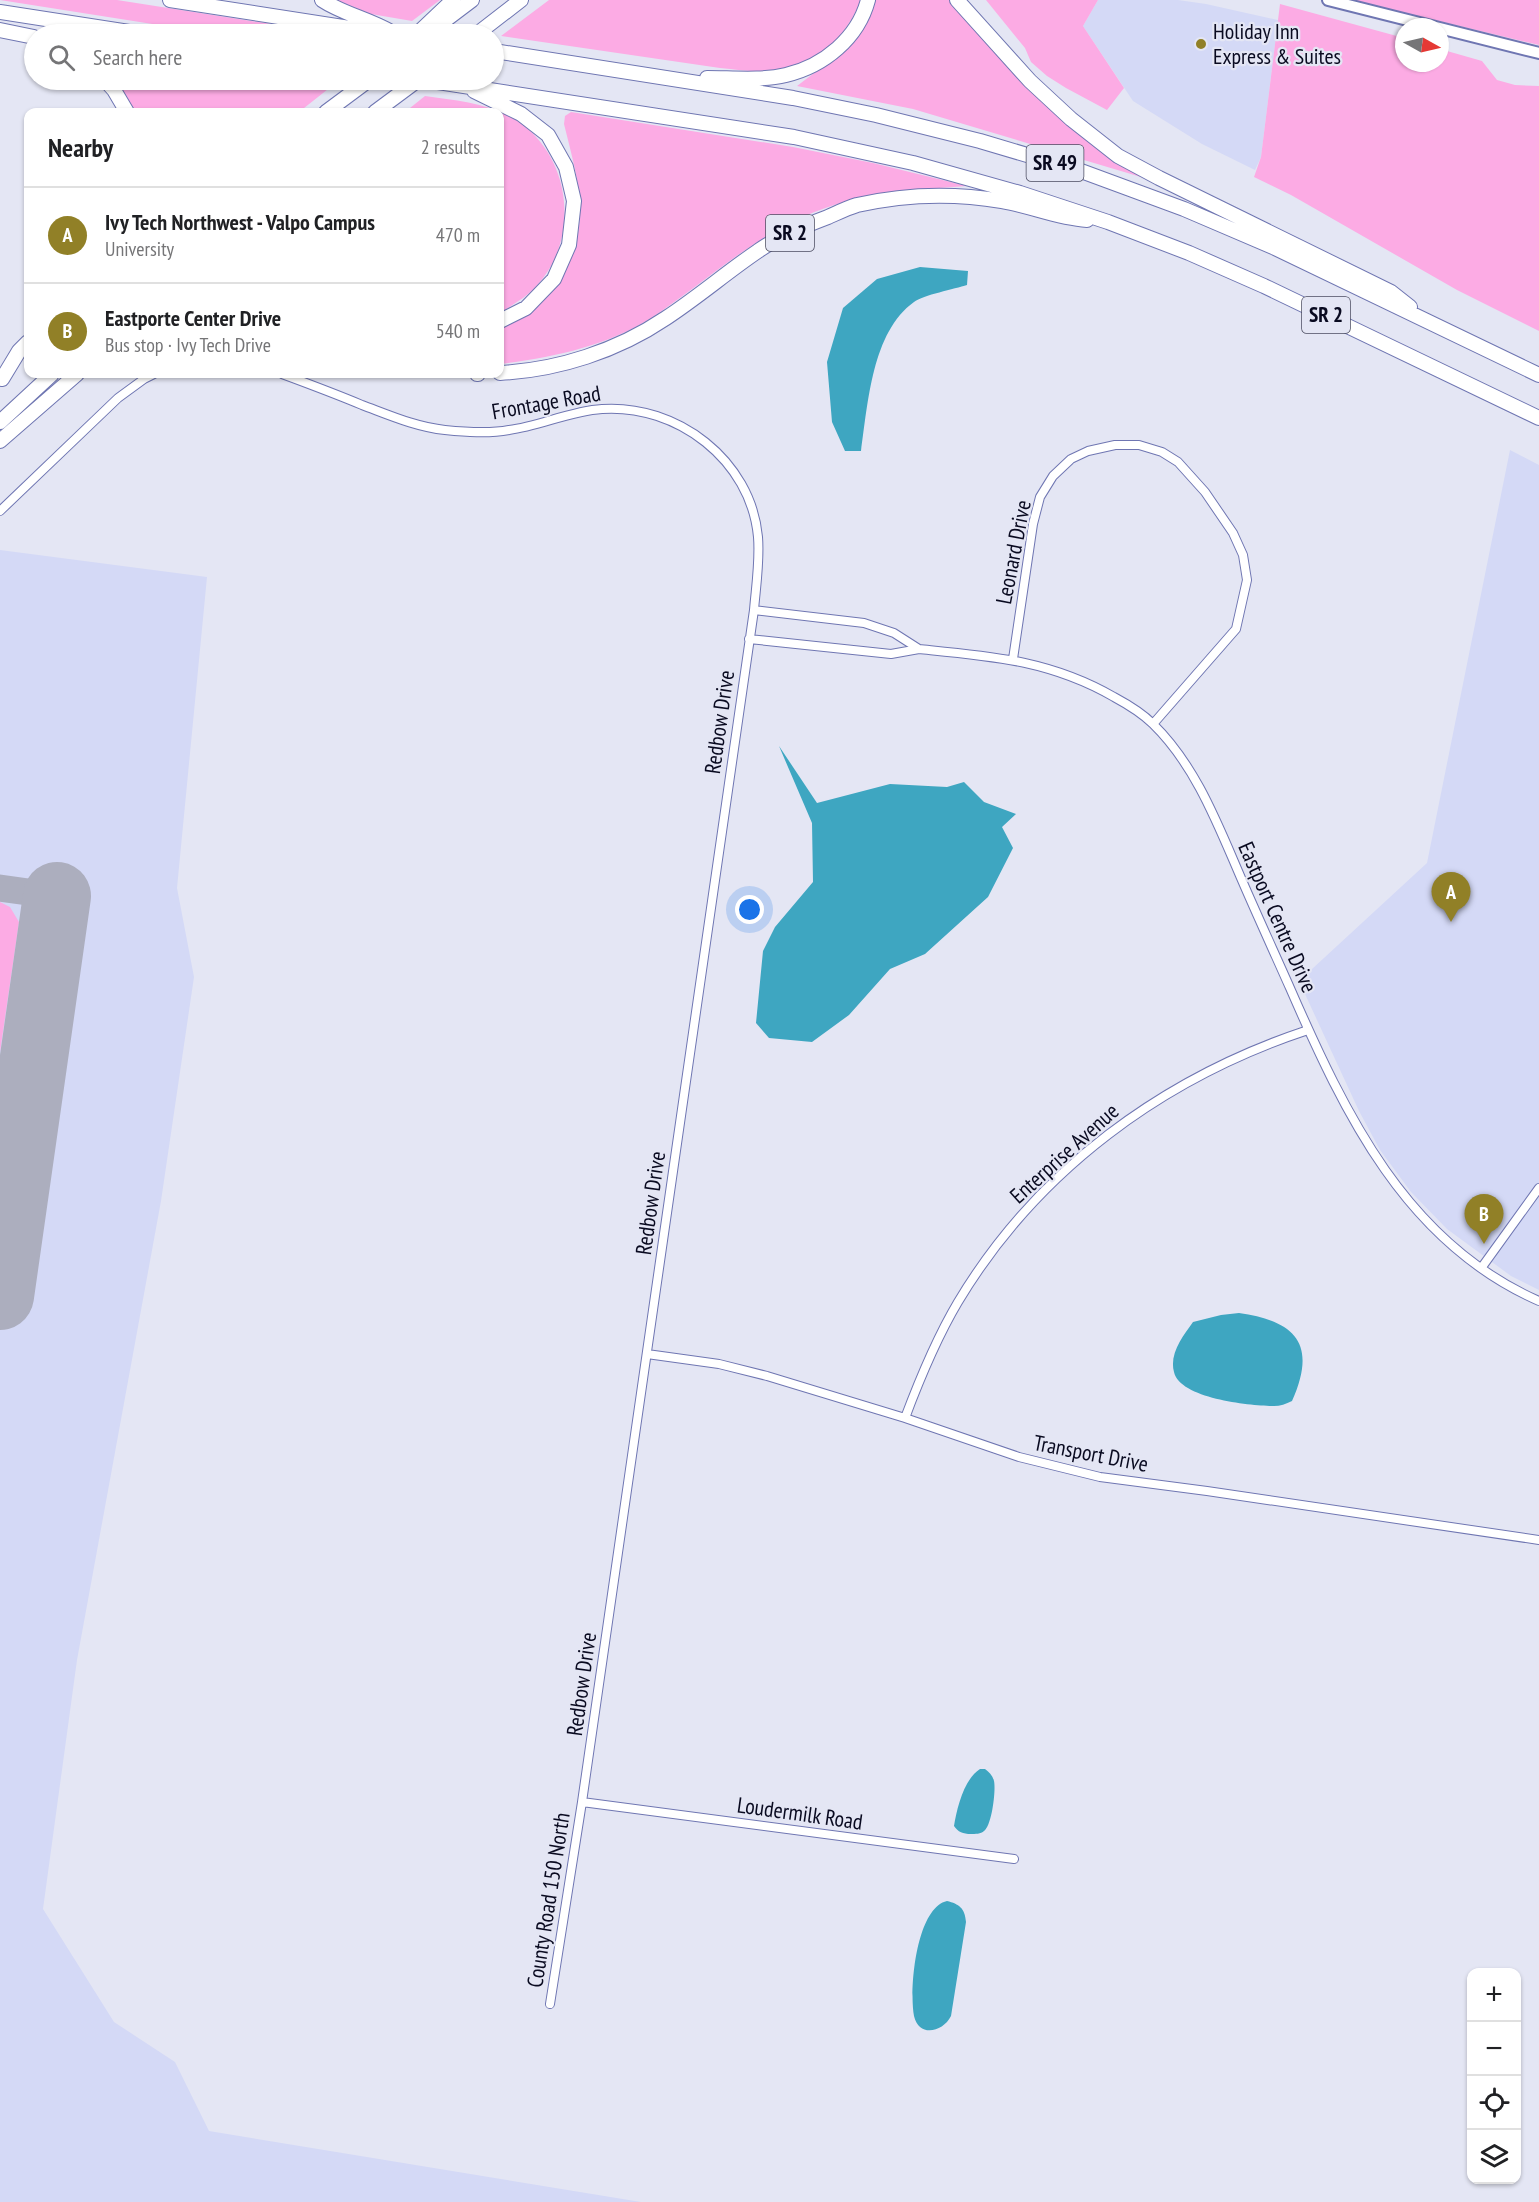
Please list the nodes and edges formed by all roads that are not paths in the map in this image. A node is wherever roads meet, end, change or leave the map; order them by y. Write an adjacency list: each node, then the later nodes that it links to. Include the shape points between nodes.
1 (170, 0): 11 (highway)
2 (322, 0): 12 (highway, via 337,10)
3 (453, 0): 13 (highway)
4 (472, 0): 14 (highway)
5 (521, 0): 15 (highway)
6 (868, 0): 20 (highway, via 845,41 804,69 759,78)
7 (957, 0): 33 (highway, SR 2, via 1030,81 1118,156 1391,292)
8 (1328, 0): 19 (street)
9 (0, 12): 10 (highway)
10 (77, 24)
11 (324, 24)
12 (379, 24)
13 (428, 24)
14 (441, 24)
15 (490, 24)
16 (0, 30): 17 (highway)
17 (24, 36)
18 (504, 53): 20 (highway, SR 49)
19 (1539, 53)
20 (657, 77): 33 (highway, SR 49, via 876,115 1081,171 1224,226)
21 (114, 90): 27 (highway)
22 (356, 90): 28 (highway)
23 (406, 90): 29 (highway)
24 (411, 90): 30 (highway)
25 (477, 90): 26 (highway)
26 (496, 96): 31 (highway, SR 49, via 794,137 978,180); 32 (highway, via 548,135 566,167 574,201 570,245 554,279 526,308)
27 (124, 108)
28 (331, 108)
29 (381, 108)
30 (394, 108)
31 (1108, 222): 36 (highway, SR 2, via 1067,219 1004,201 956,196 907,197 856,206 805,225 760,249 666,319 620,345 564,364); 43 (highway, SR 2, via 1264,286)
32 (504, 319)
33 (1430, 323): 37 (highway, SR 2)
34 (24, 346): 42 (highway)
35 (24, 358): 42 (highway)
36 (504, 373)
37 (1539, 375)
38 (48, 378): 44 (highway)
39 (72, 378): 45 (highway)
40 (148, 378): 46 (street, via 118,398)
41 (293, 378): 47 (street, Frontage Road, via 415,424 443,429 507,431 600,409 653,414 677,424 704,439 724,460 746,495 758,537)
42 (1, 380)
43 (1539, 418)
44 (0, 422)
45 (0, 441)
46 (0, 511)
47 (754, 610): 48 (street, Redbow Drive); 49 (street, Eastport Centre Drive, via 864,622 894,633)
48 (749, 639): 49 (street, Eastport Centre Drive, via 891,654); 56 (street, Redbow Drive)
49 (919, 649): 50 (street, Eastport Centre Drive)
50 (1013, 659): 51 (street, Eastport Centre Drive, via 1089,682); 51 (street, Leonard Drive, via 1033,524 1040,497 1053,476 1071,459 1115,445 1139,445 1162,452 1178,462 1205,492 1233,533 1243,555 1247,580 1236,629)
51 (1153, 724): 52 (street, Eastport Centre Drive, via 1178,754 1209,804)
52 (1308, 1030): 54 (street, Eastport Centre Drive, via 1344,1105 1382,1168 1434,1231); 57 (street, Enterprise Avenue, via 1265,1044 1168,1092 1076,1160 1038,1196 1000,1240 958,1302 935,1344)
53 (1539, 1188): 54 (street)
54 (1482, 1267): 55 (street, Eastport Centre Drive)
55 (1539, 1301)
56 (646, 1354): 57 (street, Transport Drive, via 719,1364); 59 (street, Redbow Drive)
57 (904, 1418): 58 (street, Transport Drive, via 1018,1457 1100,1477)
58 (1539, 1540)
59 (582, 1802): 60 (street, Loudermilk Road); 61 (street, County Road 150 North)
60 (1014, 1859)
61 (550, 2004)

